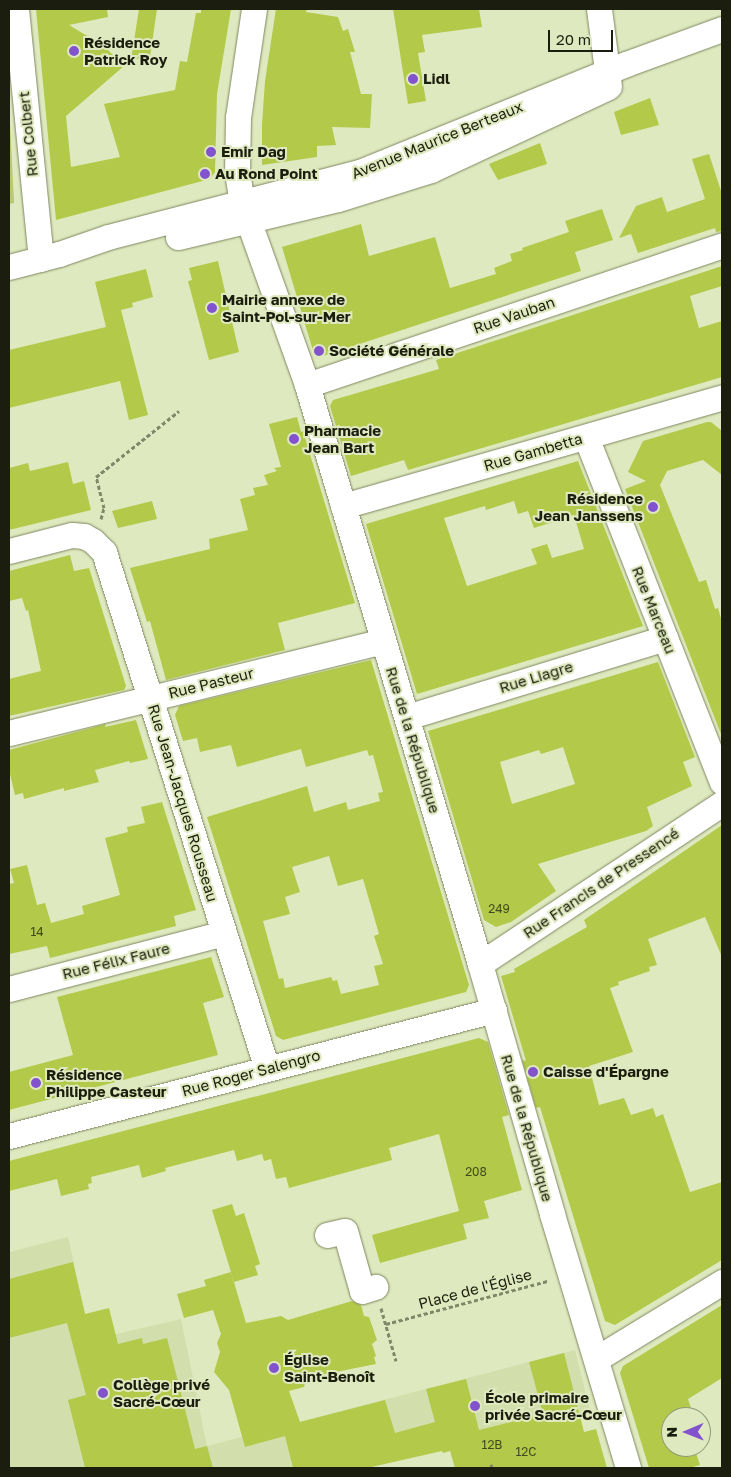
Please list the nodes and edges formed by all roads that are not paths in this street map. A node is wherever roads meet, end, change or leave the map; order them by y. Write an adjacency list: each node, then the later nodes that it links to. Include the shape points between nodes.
1 (16, 9): 9 (street, Rue Colbert)
2 (254, 9): 7 (street, Rue de la République, via 237,126 237,172)
3 (599, 9): 6 (street)
4 (722, 29): 6 (street, Avenue Maurice Berteaux)
5 (722, 47): 6 (street, Avenue Maurice Berteaux)
6 (608, 79): 7 (street, Avenue Maurice Berteaux)
7 (246, 212): 9 (street, Avenue Maurice Berteaux, via 108,237); 11 (street, Rue de la République)
8 (722, 246): 11 (street, Rue Vauban)
9 (50, 257): 10 (street, Avenue Maurice Berteaux)
10 (9, 267)
11 (307, 385): 14 (street, Rue de la République)
12 (722, 397): 13 (street, Rue Gambetta)
13 (586, 437): 14 (street, Rue Gambetta); 16 (street, Rue Marceau)
14 (343, 506): 17 (street, Rue de la République)
15 (9, 551): 18 (street, Rue Jean-Jacques Rousseau, via 66,536 84,536 93,540 106,557)
16 (665, 638): 19 (street, Rue Liagre); 21 (street, Rue Marceau)
17 (383, 641): 18 (street, Rue Pasteur); 19 (street, Rue de la République)
18 (150, 698): 20 (street, Rue Pasteur); 23 (street, Rue Jean-Jacques Rousseau)
19 (406, 717): 24 (street, Rue de la République)
20 (9, 732)
21 (722, 782)
22 (722, 803): 24 (street, Rue Francis de Pressencé)
23 (224, 933): 25 (street, Rue Félix Faure); 27 (street, Rue Jean-Jacques Rousseau)
24 (480, 964): 26 (street, Rue de la République)
25 (9, 989)
26 (494, 1010): 27 (street, Rue Roger Salengro); 32 (street, Rue de la République)
27 (267, 1069): 28 (street, Rue Roger Salengro)
28 (9, 1136)
29 (327, 1235): 31 (street, via 345,1231 362,1291)
30 (722, 1282): 32 (street)
31 (375, 1287)
32 (596, 1359): 33 (street, Rue de la République)
33 (628, 1468)

